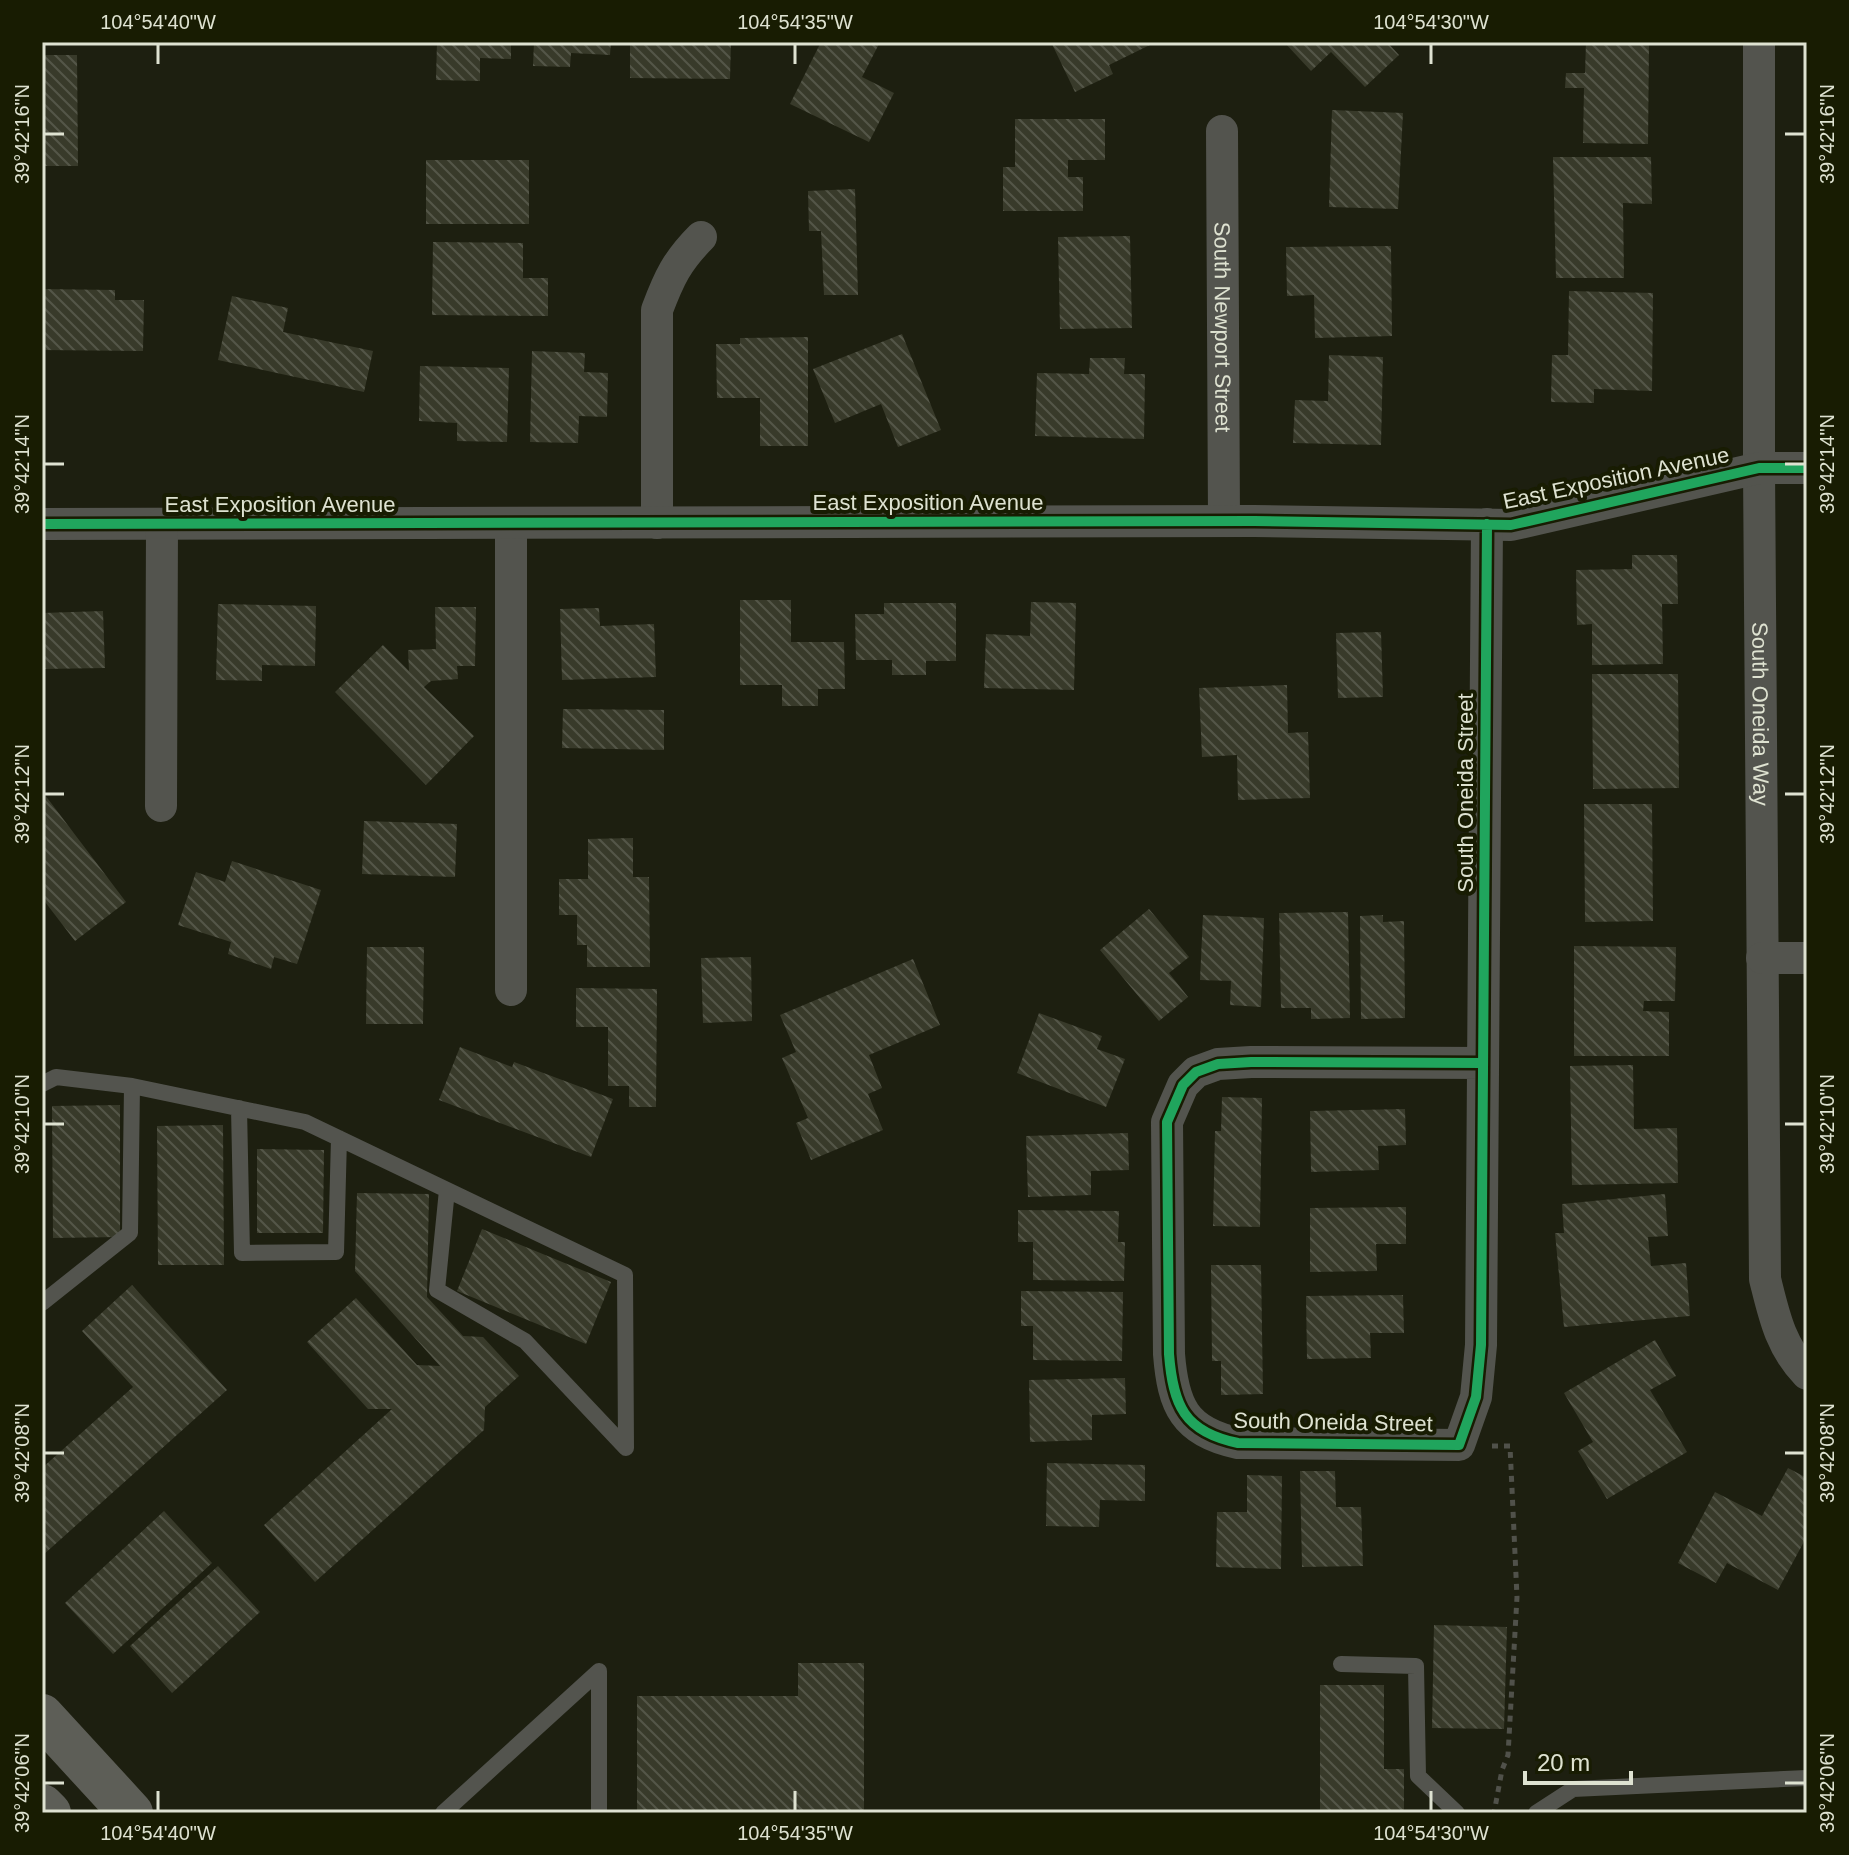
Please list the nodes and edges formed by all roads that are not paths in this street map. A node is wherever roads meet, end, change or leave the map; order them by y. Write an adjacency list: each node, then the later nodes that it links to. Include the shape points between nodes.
1 (1759, 42): 4 (street, South Oneida Way)
2 (1222, 131): 6 (street, South Newport Street)
3 (701, 237): 8 (street, via 680,258 657,310)
4 (1759, 468): 5 (street, East Exposition Avenue); 11 (street, East Exposition Avenue, via 1511,525); 13 (street, South Oneida Way)
5 (1807, 468)
6 (1224, 521): 8 (street, East Exposition Avenue); 11 (street, East Exposition Avenue)
7 (511, 523): 8 (street, East Exposition Avenue); 10 (street, East Exposition Avenue); 15 (street)
8 (657, 523)
9 (42, 524): 10 (street, East Exposition Avenue)
10 (162, 524): 12 (street, East Exposition Avenue)
11 (1487, 524): 16 (street, South Oneida Street)
12 (161, 806)
13 (1762, 958): 14 (street); 23 (street, South Oneida Way, via 1765,1279 1777,1329)
14 (1807, 958)
15 (511, 990)
16 (1483, 1063): 16 (street, South Oneida Street, via 1481,1345 1476,1397 1459,1445 1238,1443 1213,1438 1192,1423 1171,1384 1167,1122 1183,1085 1196,1072 1218,1064)
17 (42, 1084): 18 (lane, via 56,1077)
18 (132, 1086): 19 (lane); 22 (lane, via 130,1233)
19 (239, 1108): 20 (lane, via 305,1122); 20 (lane, via 242,1253 336,1252)
20 (339, 1138): 21 (lane)
21 (447, 1190): 21 (lane, via 625,1275 626,1448 525,1341 437,1290)
22 (42, 1303)
23 (1807, 1374)
24 (1341, 1664): 32 (lane, via 1416,1666 1418,1776)
25 (42, 1716): 29 (main road)
26 (1807, 1778): 33 (lane, via 1573,1789)
27 (42, 1806): 28 (main road)
28 (49, 1813)
29 (131, 1813)
30 (443, 1813): 31 (lane, via 599,1671)
31 (599, 1813)
32 (1457, 1813)
33 (1536, 1813)

